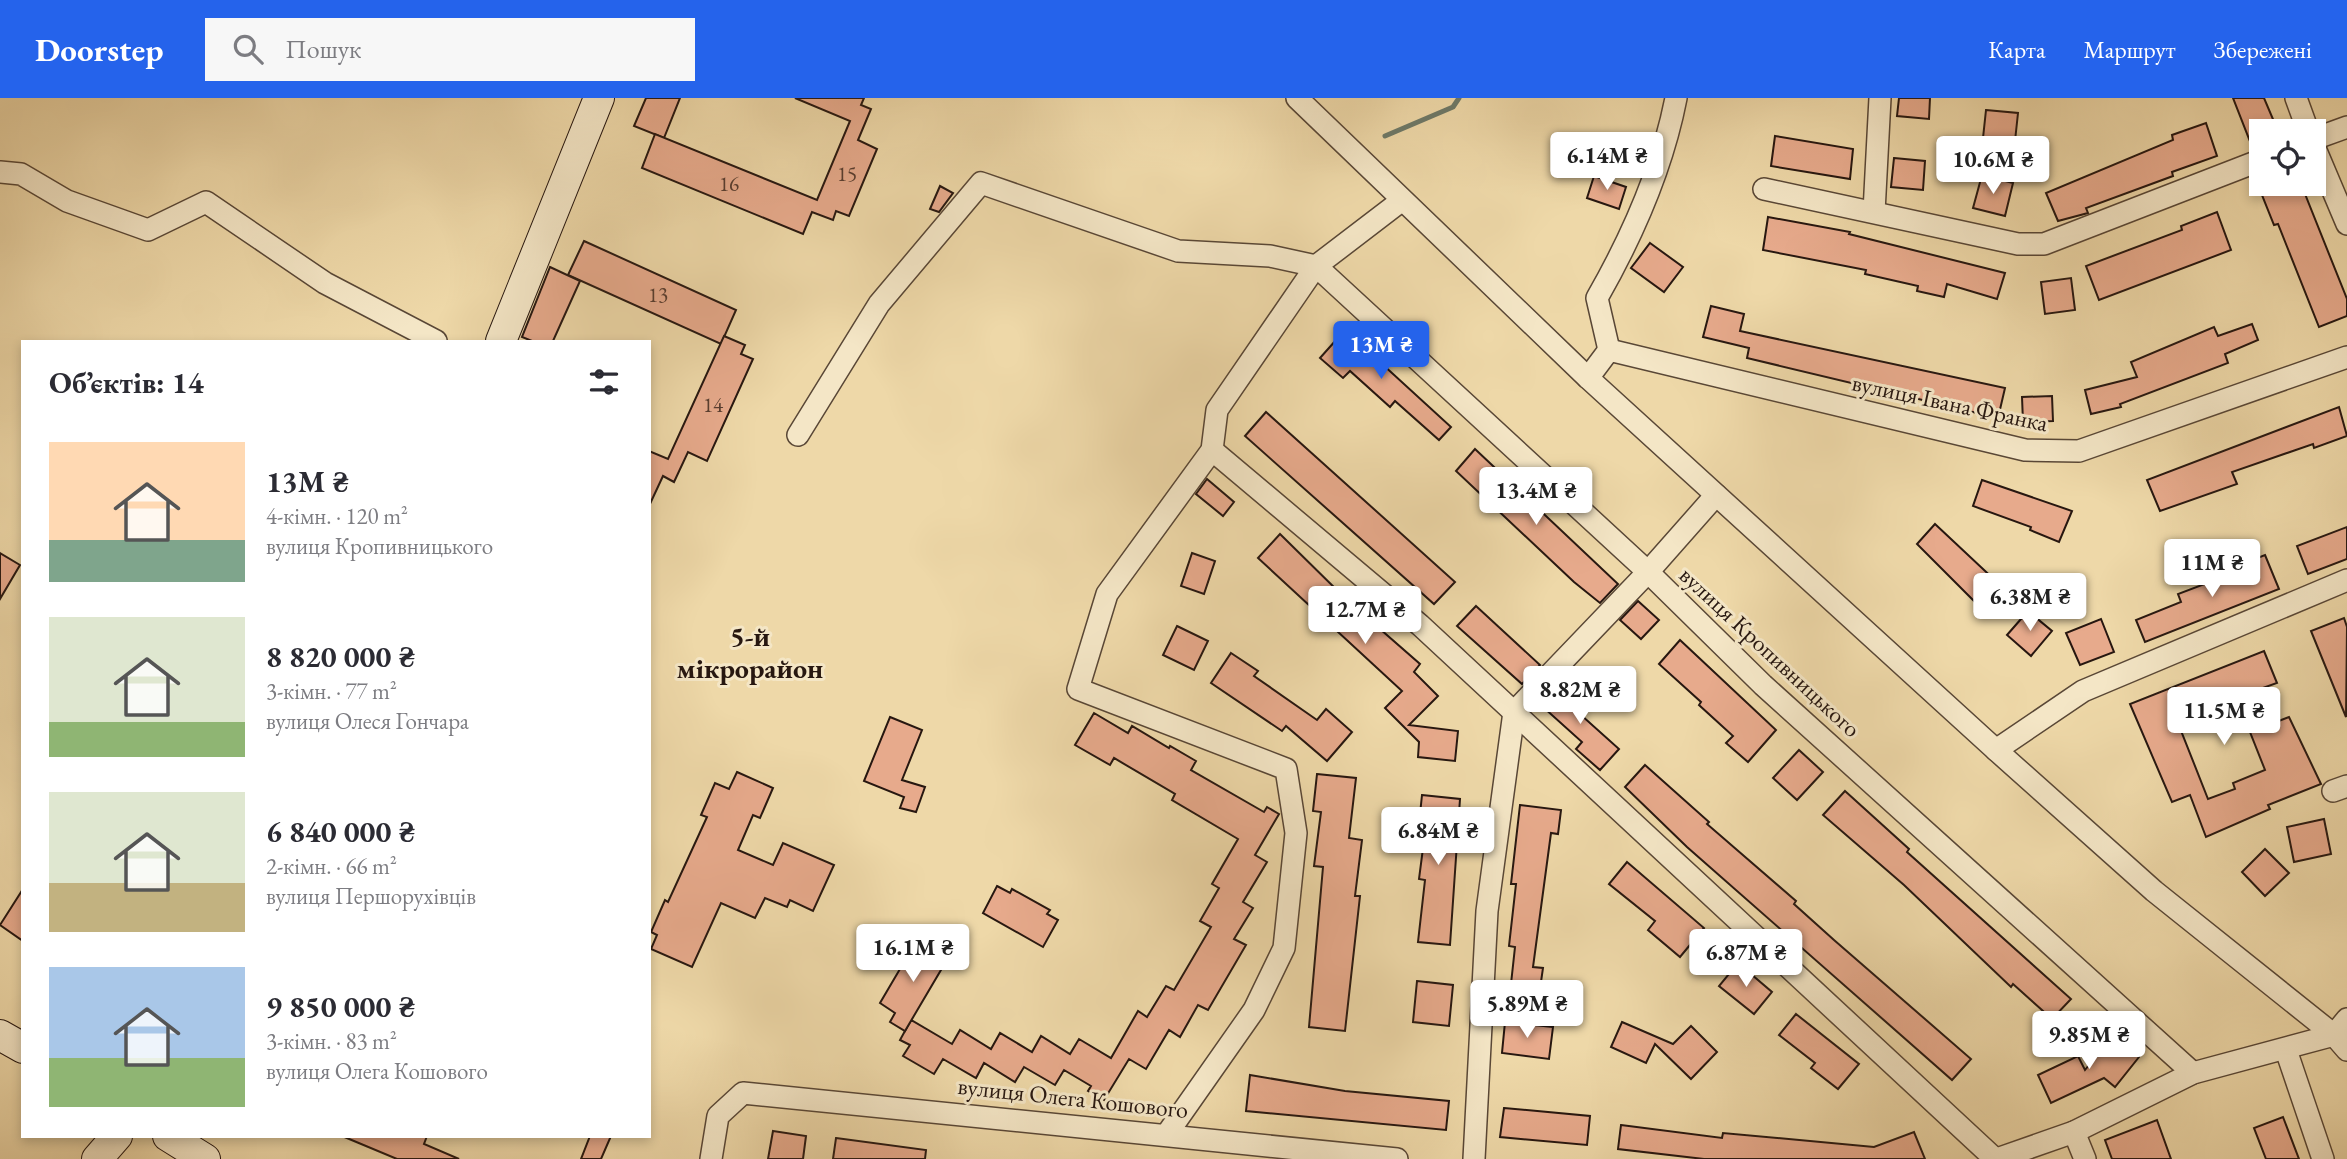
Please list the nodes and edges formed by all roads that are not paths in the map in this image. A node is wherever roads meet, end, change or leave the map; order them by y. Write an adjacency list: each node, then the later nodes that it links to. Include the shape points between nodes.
1 (599, 98): 18 (street)
2 (1297, 98): 13 (street)
3 (1676, 98): 19 (street, via 1669,135 1631,239 1597,298)
4 (1880, 98): 14 (street)
5 (2296, 98): 6 (street)
6 (2304, 119)
7 (2347, 127): 8 (street)
8 (2326, 135)
9 (2249, 165): 14 (street, via 2044,244 2018,244)
10 (0, 172): 17 (street, via 22,174 67,201 148,230 206,202 325,283)
11 (2326, 174): 15 (street)
12 (1763, 188): 14 (street)
13 (1401, 201): 16 (street); 21 (street)
14 (1874, 212)
15 (2347, 224)
16 (1316, 266): 22 (street, via 1270,256 1178,251 981,183 879,304); 23 (street, via 1217,410); 25 (street, вулиця Кропивницького)
17 (434, 340)
18 (501, 340)
19 (1609, 350): 20 (street, вулиця Івана Франка, via 2053,453 2079,451); 21 (street)
20 (2347, 357)
21 (1588, 378): 24 (street)
22 (798, 435)
23 (1212, 450): 27 (street, via 1420,625); 35 (street, via 1107,594 1078,690 1286,769 1296,833 1284,948 1254,1010)
24 (1716, 495): 25 (street); 28 (street)
25 (1648, 572): 27 (street); 33 (street, вулиця Кропивницького, via 1763,685)
26 (2347, 580): 28 (street, via 2082,691)
27 (1514, 712): 42 (street, via 1487,911); 43 (street)
28 (1996, 750): 30 (street, via 2154,891)
29 (0, 1035): 31 (street)
30 (2342, 1035): 32 (street)
31 (21, 1047)
32 (2286, 1050): 33 (street); 45 (street)
33 (2193, 1073): 34 (street)
34 (2074, 1132): 43 (street); 44 (street)
35 (1167, 1133): 40 (street, вулиця Олега Кошового, via 743,1093 718,1116); 41 (street, вулиця Олега Кошового)
36 (115, 1138): 38 (street)
37 (171, 1138): 39 (street)
38 (97, 1159)
39 (205, 1159)
40 (711, 1159)
41 (1397, 1159)
42 (1474, 1159)
43 (1996, 1159)
44 (2085, 1159)
45 (2323, 1159)

